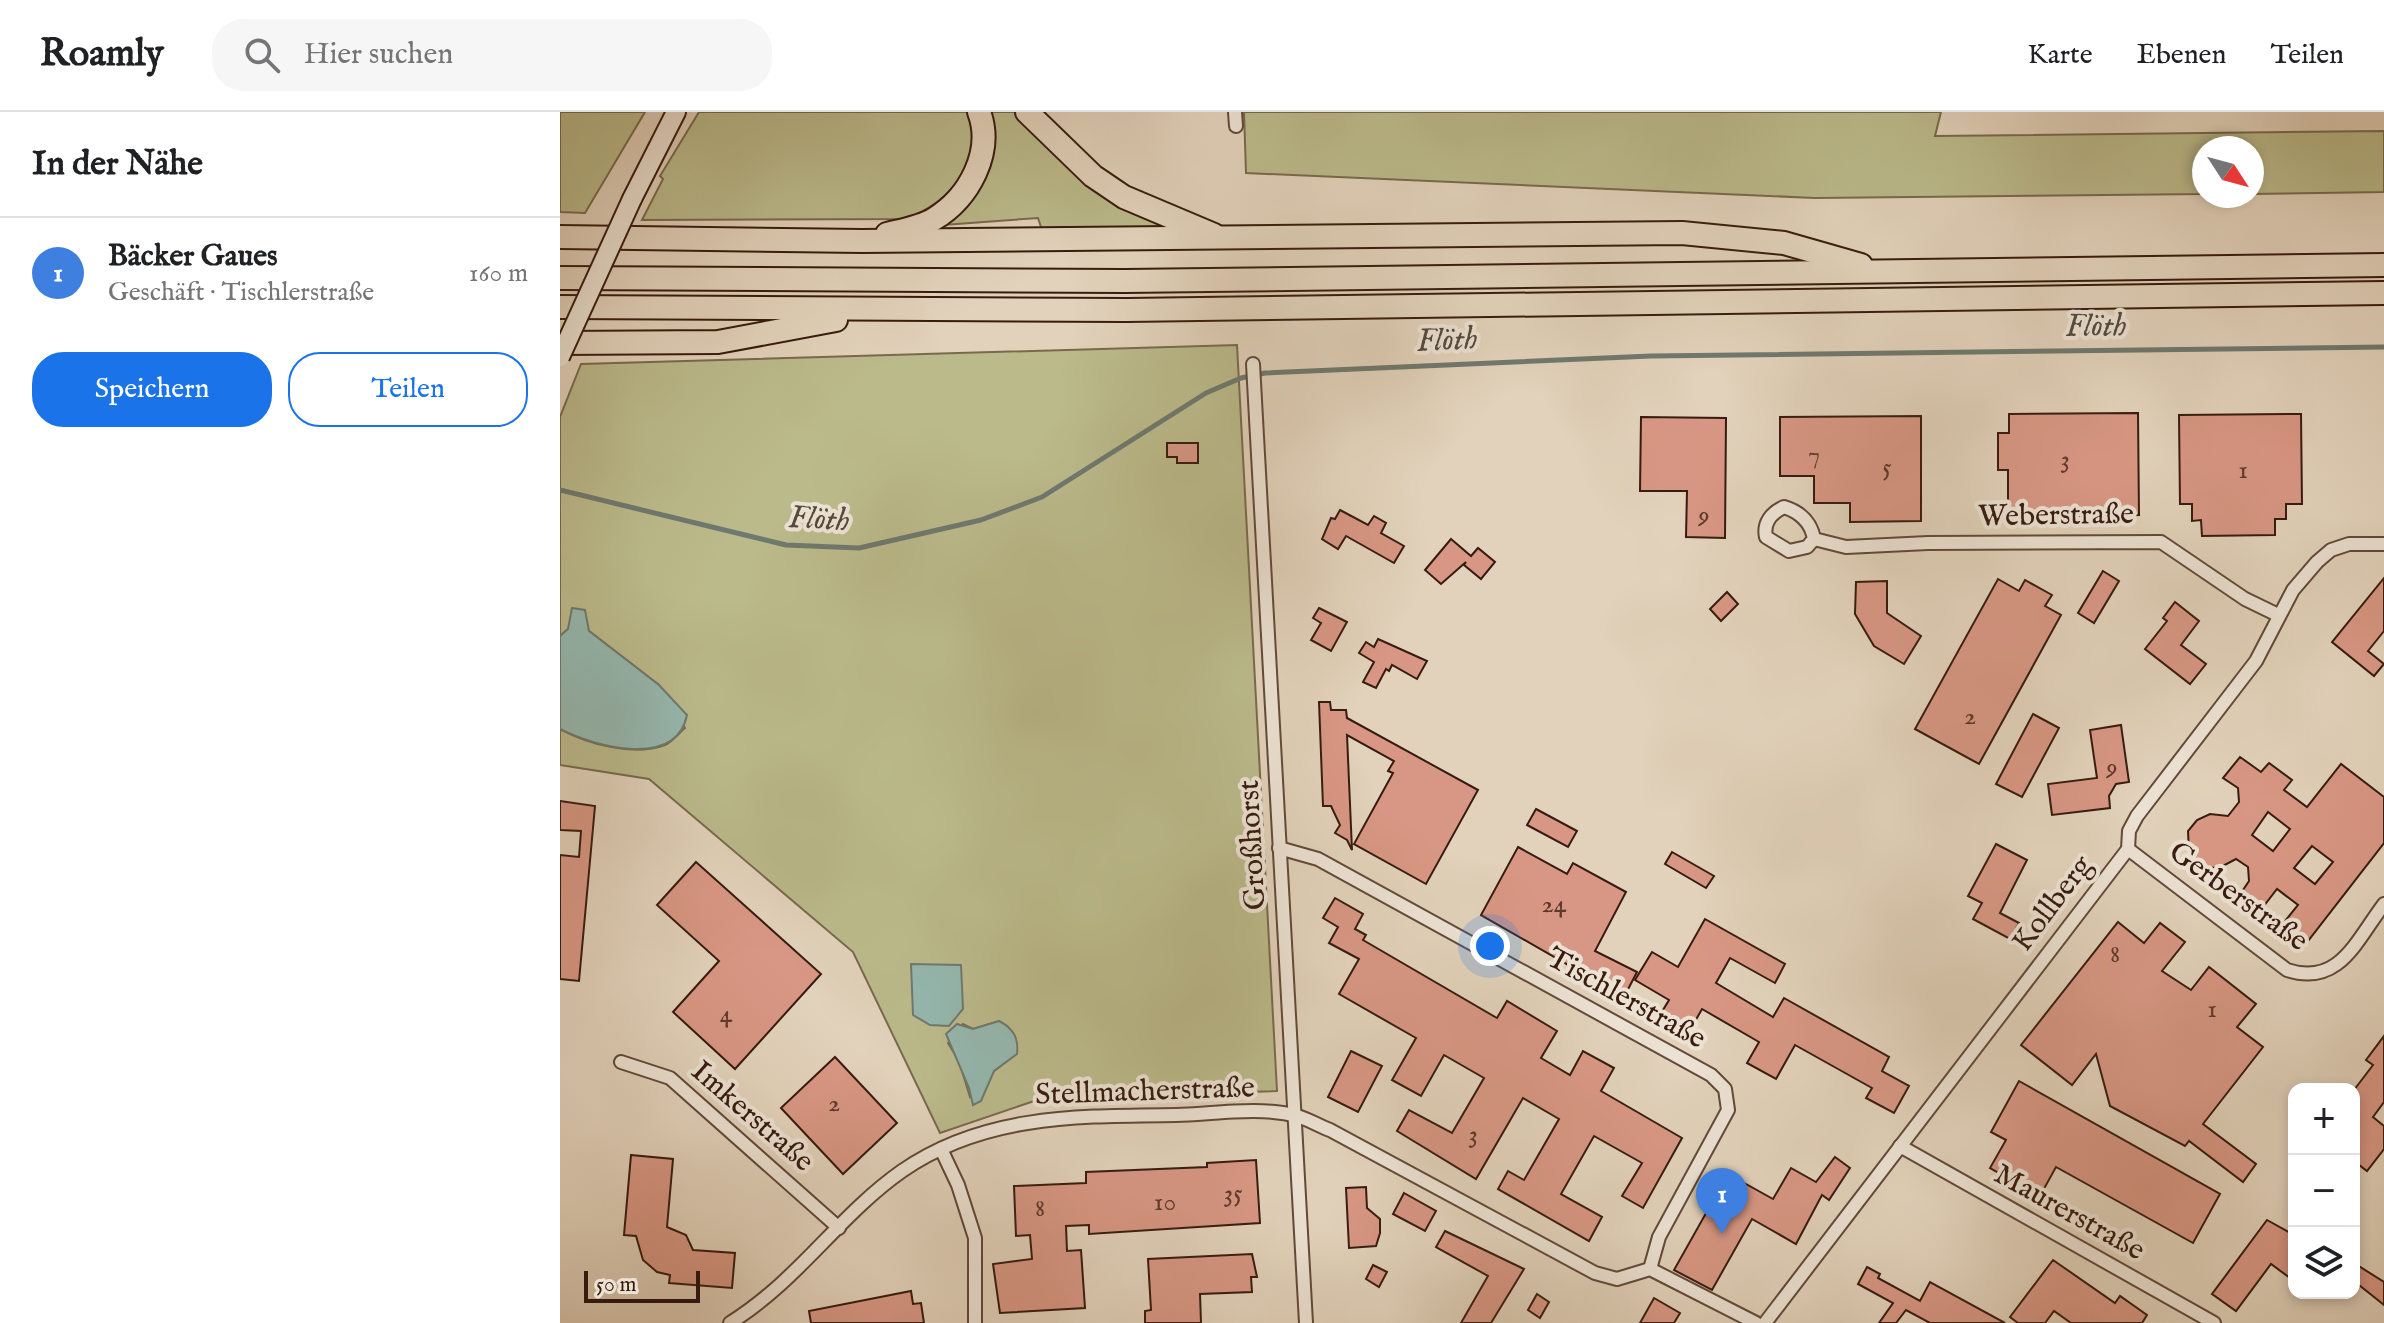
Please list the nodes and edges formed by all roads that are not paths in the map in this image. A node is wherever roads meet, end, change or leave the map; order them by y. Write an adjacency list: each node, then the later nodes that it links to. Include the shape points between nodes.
1 (676, 112): 16 (main road, bridge)
2 (979, 112): 8 (highway, via 979,164 951,207 932,220)
3 (1027, 112): 7 (highway, via 1093,176 1124,197)
4 (1235, 112): 5 (street)
5 (1236, 126)
6 (560, 237): 8 (highway)
7 (1227, 240): 8 (highway); 10 (highway, via 1682,233 1784,243)
8 (862, 241)
9 (2384, 265): 10 (highway)
10 (1885, 272): 11 (highway, via 1141,281)
11 (560, 278)
12 (2384, 293): 14 (highway)
13 (560, 307): 14 (highway)
14 (877, 311): 15 (highway, via 718,342)
15 (560, 343)
16 (560, 357)
17 (1253, 366): 21 (street, Großhorst)
18 (1814, 539): 20 (street, Weberstraße, via 1846,547 2161,542)
19 (2384, 544): 20 (street, Kollberg, via 2331,550 2293,590)
20 (2278, 615): 22 (street, Kollberg, via 2256,661 2137,816)
21 (1279, 848): 25 (street, Großhorst); 29 (street, Tischlerstraße, via 1332,867 1711,1075 1725,1089 1728,1110 1659,1237)
22 (2128, 849): 23 (street, Gerberstraße, via 2287,970 2307,977 2327,973 2340,961); 26 (street, Kollberg)
23 (2384, 904)
24 (621, 1062): 28 (street, Imkerstraße, via 670,1078)
25 (1295, 1115): 27 (street, Stellmacherstraße, via 1068,1116 993,1130); 29 (street, via 1595,1273 1617,1279); 32 (street, Großhorst)
26 (1900, 1146): 34 (street, Kollberg); 35 (street, Maurerstraße)
27 (941, 1149): 28 (street, Stellmacherstraße, via 873,1194); 31 (street, via 975,1238)
28 (839, 1228): 30 (street, Stellmacherstraße, via 766,1301)
29 (1650, 1269): 33 (street)
30 (730, 1323)
31 (975, 1323)
32 (1306, 1323)
33 (1756, 1323)
34 (1765, 1323)
35 (2214, 1323)

